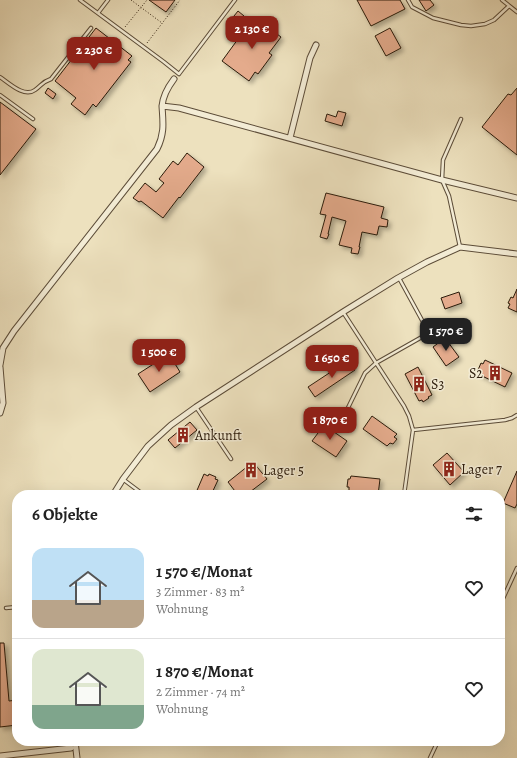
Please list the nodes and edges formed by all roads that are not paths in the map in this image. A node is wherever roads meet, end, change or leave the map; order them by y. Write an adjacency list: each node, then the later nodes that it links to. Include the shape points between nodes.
1 (80, 0): 8 (lane)
2 (108, 0): 8 (lane)
3 (235, 0): 11 (lane)
4 (408, 0): 6 (lane, via 412,8 433,18 471,26 494,20)
5 (502, 0): 6 (lane)
6 (509, 6): 7 (lane)
7 (517, 12)
8 (98, 13): 11 (lane)
9 (91, 28): 12 (lane, via 51,79 44,81 32,92 20,91)
10 (316, 45): 18 (street, via 310,58)
11 (179, 74): 13 (lane)
12 (0, 77)
13 (174, 79): 15 (street, via 166,91)
14 (0, 95): 16 (lane)
15 (162, 106): 18 (street, via 179,108); 26 (street, via 164,125 157,149 14,331 3,348)
16 (33, 119)
17 (461, 119): 19 (lane, via 443,160)
18 (290, 138): 19 (street)
19 (442, 180): 20 (street); 21 (lane, via 449,196)
20 (517, 198)
21 (460, 247): 22 (street); 23 (street)
22 (517, 254)
23 (398, 278): 24 (street); 25 (lane, via 429,333)
24 (343, 312): 25 (lane); 27 (street)
25 (376, 363): 30 (lane, via 365,373); 31 (lane, via 404,406)
26 (0, 366): 28 (street, via 3,403)
27 (196, 407): 32 (lane); 33 (street, via 148,446)
28 (0, 413)
29 (517, 415): 31 (lane, via 505,420)
30 (343, 418)
31 (413, 430): 36 (lane)
32 (231, 459)
33 (123, 479): 34 (street); 35 (lane)
34 (116, 490)
35 (137, 490)
36 (405, 490)
37 (517, 568): 38 (lane)
38 (505, 594)
39 (12, 607): 40 (lane)
40 (6, 608)
41 (436, 746): 45 (lane)
42 (73, 748): 43 (street); 44 (street)
43 (0, 756)
44 (77, 758)
45 (430, 758)

